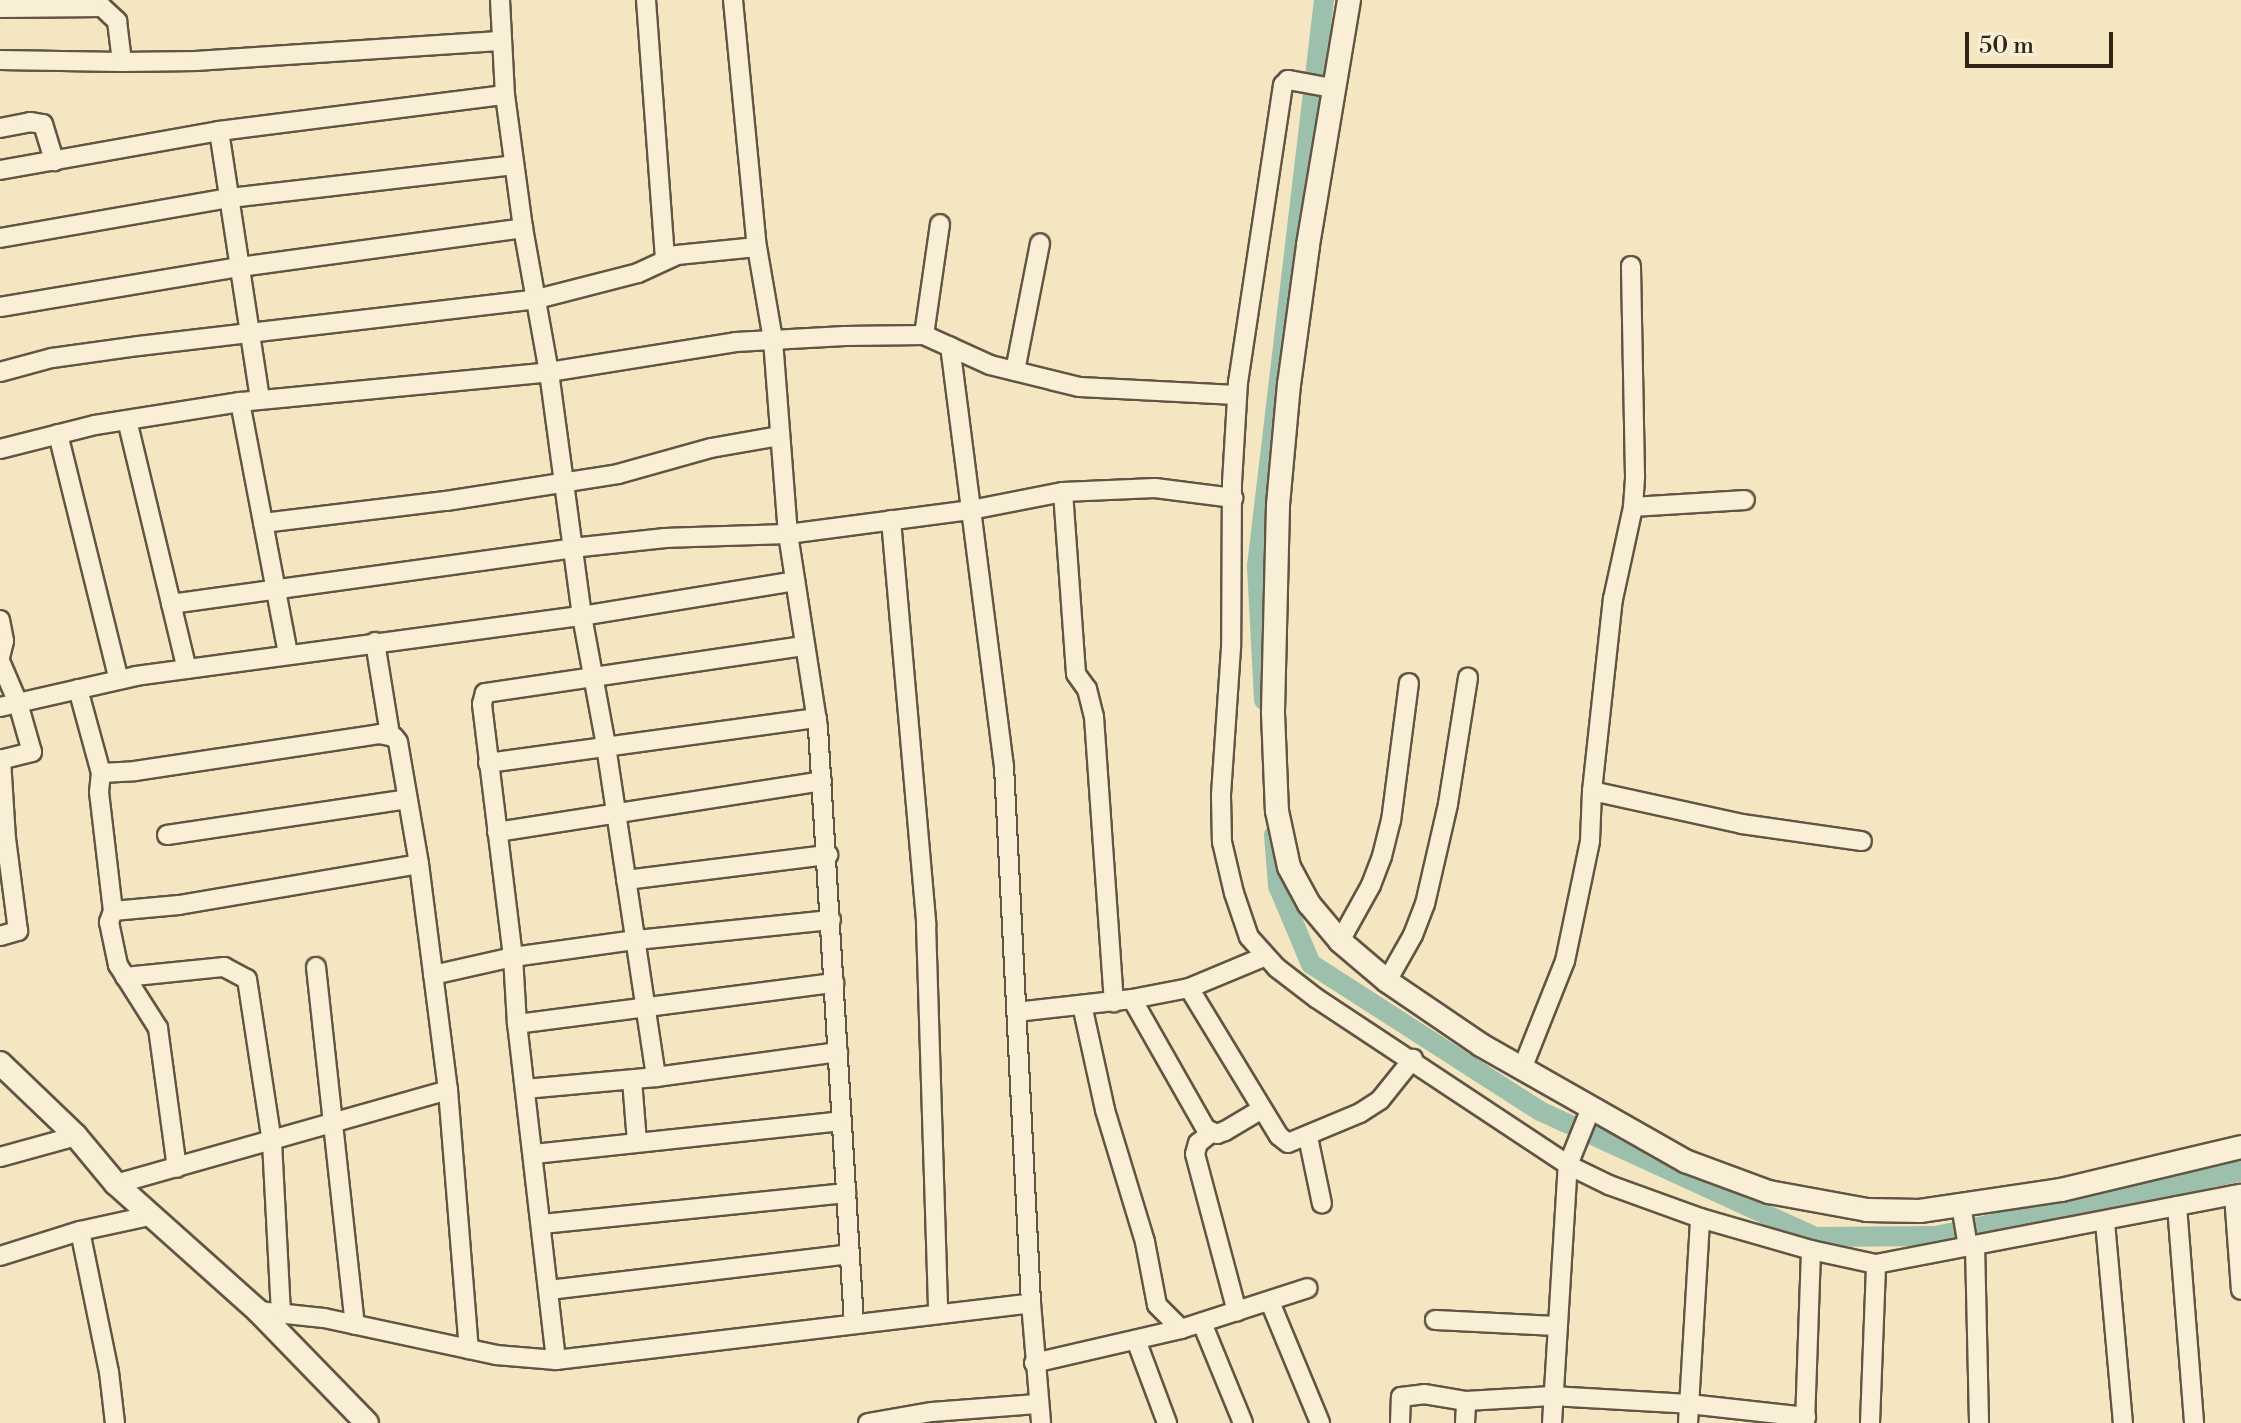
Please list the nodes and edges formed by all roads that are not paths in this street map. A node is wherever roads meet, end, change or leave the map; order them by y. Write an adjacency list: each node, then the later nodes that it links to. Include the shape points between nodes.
1 (500, 0): 6 (street)
2 (646, 0): 22 (street)
3 (733, 0): 21 (street)
4 (1349, 0): 9 (street)
5 (0, 8): 8 (street, via 102,7 117,21)
6 (501, 41): 8 (street); 10 (street)
7 (0, 60): 8 (street)
8 (122, 62)
9 (1325, 87): 34 (street, via 1292,81 1283,85); 88 (street, via 1278,506 1273,713 1277,811 1289,867 1309,904)
10 (505, 95): 12 (street); 14 (street)
11 (0, 128): 13 (street, via 43,124)
12 (219, 131): 13 (street); 16 (street)
13 (54, 161): 15 (street)
14 (514, 165): 16 (street); 18 (street)
15 (0, 170)
16 (230, 198): 19 (street); 24 (street)
17 (940, 224): 28 (street)
18 (523, 228): 24 (street); 25 (street)
19 (0, 238)
20 (1040, 243): 31 (street)
21 (757, 247): 22 (street); 29 (street)
22 (665, 259): 25 (street, via 638,273)
23 (1631, 266): 45 (street)
24 (240, 267): 26 (street); 27 (street)
25 (537, 299): 27 (street); 33 (street)
26 (0, 307)
27 (250, 332): 32 (street, via 52,358); 35 (street)
28 (924, 335): 29 (street); 30 (street)
29 (773, 340): 33 (street); 39 (street)
30 (950, 346): 31 (street); 46 (street)
31 (1015, 371): 34 (street, via 1079,387)
32 (0, 372)
33 (549, 372): 35 (street); 41 (street)
34 (1237, 395): 43 (street)
35 (260, 399): 36 (street)
36 (240, 402): 37 (street); 48 (street)
37 (127, 420): 38 (street); 53 (street)
38 (58, 434): 40 (street); 63 (street)
39 (780, 436): 41 (street); 49 (street)
40 (0, 449)
41 (563, 482): 48 (street); 50 (street)
42 (1063, 492): 43 (street, via 1155,488); 46 (street); 97 (street, via 1076,674 1087,689 1094,717)
43 (1233, 498): 89 (street, via 1222,842 1240,915 1249,937)
44 (1745, 500): 45 (street)
45 (1633, 507): 74 (street, via 1613,599)
46 (971, 510): 47 (street); 100 (street, via 1004,767)
47 (891, 520): 49 (street); 146 (street, via 926,924)
48 (263, 523): 52 (street)
49 (788, 534): 50 (street); 51 (street)
50 (572, 548): 52 (street); 54 (street)
51 (795, 581): 54 (street); 57 (street)
52 (275, 586): 53 (street); 58 (street)
53 (171, 604): 60 (street)
54 (582, 616): 56 (street); 61 (street)
55 (0, 620): 59 (street)
56 (375, 642): 58 (street); 68 (street)
57 (805, 646): 61 (street); 67 (street)
58 (288, 654): 60 (street)
59 (0, 659): 66 (street)
60 (187, 669): 63 (street)
61 (594, 675): 69 (street); 71 (street, via 485,693)
62 (1468, 678): 94 (street, via 1425,904)
63 (119, 680): 65 (street)
64 (1409, 683): 88 (street, via 1382,856)
65 (78, 689): 66 (street); 72 (street)
66 (9, 705): 70 (street, via 32,752)
67 (817, 718): 69 (street); 73 (street)
68 (390, 735): 72 (street); 75 (street, via 398,742)
69 (606, 746): 71 (street); 76 (street)
70 (1, 760): 79 (street)
71 (488, 763): 77 (street)
72 (101, 773): 84 (street)
73 (822, 781): 76 (street); 81 (street)
74 (1592, 791): 80 (street, via 1742,824); 105 (street, via 1590,841 1565,961)
75 (407, 799): 78 (street); 82 (street)
76 (616, 812): 77 (street); 83 (street)
77 (497, 832): 90 (street)
78 (167, 835)
79 (9, 838): 86 (street, via 18,931)
80 (1862, 841)
81 (828, 855): 83 (street); 85 (street)
82 (419, 864): 84 (street, via 179,905); 92 (street)
83 (626, 880): 87 (street)
84 (113, 911): 93 (street, via 109,922)
85 (831, 920): 87 (street); 95 (street)
86 (0, 936)
87 (636, 940): 90 (street); 98 (street)
88 (1340, 941): 94 (street)
89 (1266, 956): 96 (street); 103 (street, via 1316,998)
90 (513, 957): 92 (street); 101 (street)
91 (316, 967): 113 (street)
92 (433, 975): 109 (street)
93 (125, 977): 117 (street, via 224,967 247,979); 123 (street, via 158,1028)
94 (1387, 981): 105 (street)
95 (834, 983): 98 (street); 102 (street)
96 (1189, 988): 97 (street); 110 (street)
97 (1123, 1000): 99 (street); 114 (street)
98 (645, 1005): 101 (street); 106 (street)
99 (1082, 1005): 100 (street); 153 (street, via 1157,1305)
100 (1016, 1012): 143 (street)
101 (517, 1024): 108 (street)
102 (838, 1052): 106 (street); 112 (street)
103 (1413, 1059): 116 (street, via 1380,1100); 122 (street)
104 (0, 1063): 115 (street)
105 (1522, 1069): 111 (street)
106 (656, 1077): 107 (street)
107 (632, 1080): 108 (street); 118 (street)
108 (525, 1089): 120 (street)
109 (448, 1090): 113 (street); 155 (street)
110 (1262, 1109): 114 (street, via 1225,1131); 116 (street, via 1283,1142)
111 (1588, 1114): 122 (street); 134 (street, via 1685,1161 1769,1192 1867,1210 1920,1211)
112 (841, 1121): 118 (street); 125 (street)
113 (332, 1124): 117 (street); 151 (street)
114 (1211, 1133): 145 (street, via 1198,1143 1195,1154)
115 (76, 1136): 121 (street); 124 (street)
116 (1308, 1137): 127 (street)
117 (272, 1142): 123 (street); 147 (street)
118 (637, 1142): 120 (street)
119 (2241, 1147): 134 (street, via 2061,1190)
120 (534, 1154): 132 (street)
121 (0, 1157)
122 (1570, 1159): 130 (street, via 1609,1185); 152 (street)
123 (177, 1168): 124 (street)
124 (116, 1184): 129 (street)
125 (846, 1193): 132 (street); 136 (street)
126 (2238, 1194): 128 (street); 141 (street)
127 (1322, 1204)
128 (2177, 1206): 131 (street); 177 (street)
129 (149, 1216): 133 (street); 144 (street)
130 (1700, 1218): 135 (street); 161 (street)
131 (2105, 1222): 134 (street); 176 (street)
132 (542, 1224): 140 (street)
133 (80, 1231): 137 (street); 163 (street)
134 (1967, 1231): 138 (street); 175 (street)
135 (1811, 1250): 138 (street); 162 (street)
136 (850, 1254): 140 (street); 150 (street)
137 (0, 1256)
138 (1876, 1264): 174 (street)
139 (1308, 1288): 142 (street)
140 (549, 1290): 156 (street)
141 (2241, 1290)
142 (1270, 1302): 145 (street); 169 (street)
143 (1031, 1303): 146 (street); 157 (street)
144 (258, 1311): 147 (street); 164 (street)
145 (1237, 1312): 149 (street)
146 (938, 1313): 150 (street)
147 (281, 1314): 151 (street)
148 (1435, 1320): 152 (street)
149 (1202, 1323): 153 (street); 168 (street)
150 (854, 1324): 156 (street)
151 (355, 1325): 155 (street)
152 (1557, 1326): 158 (street)
153 (1181, 1329): 154 (street)
154 (1136, 1340): 157 (street); 167 (street)
155 (469, 1349): 156 (street)
156 (556, 1360)
157 (1034, 1363): 160 (street)
158 (1552, 1396): 159 (street); 161 (street); 172 (street)
159 (1466, 1401): 170 (street, via 1424,1394 1401,1397); 171 (street)
160 (1037, 1404): 165 (street); 166 (street)
161 (1689, 1404): 162 (street); 173 (street)
162 (1806, 1420)
163 (115, 1423)
164 (367, 1423)
165 (868, 1423)
166 (1041, 1423)
167 (1167, 1423)
168 (1243, 1423)
169 (1320, 1423)
170 (1400, 1423)
171 (1465, 1423)
172 (1552, 1423)
173 (1688, 1423)
174 (1870, 1423)
175 (1979, 1423)
176 (2123, 1423)
177 (2194, 1423)

